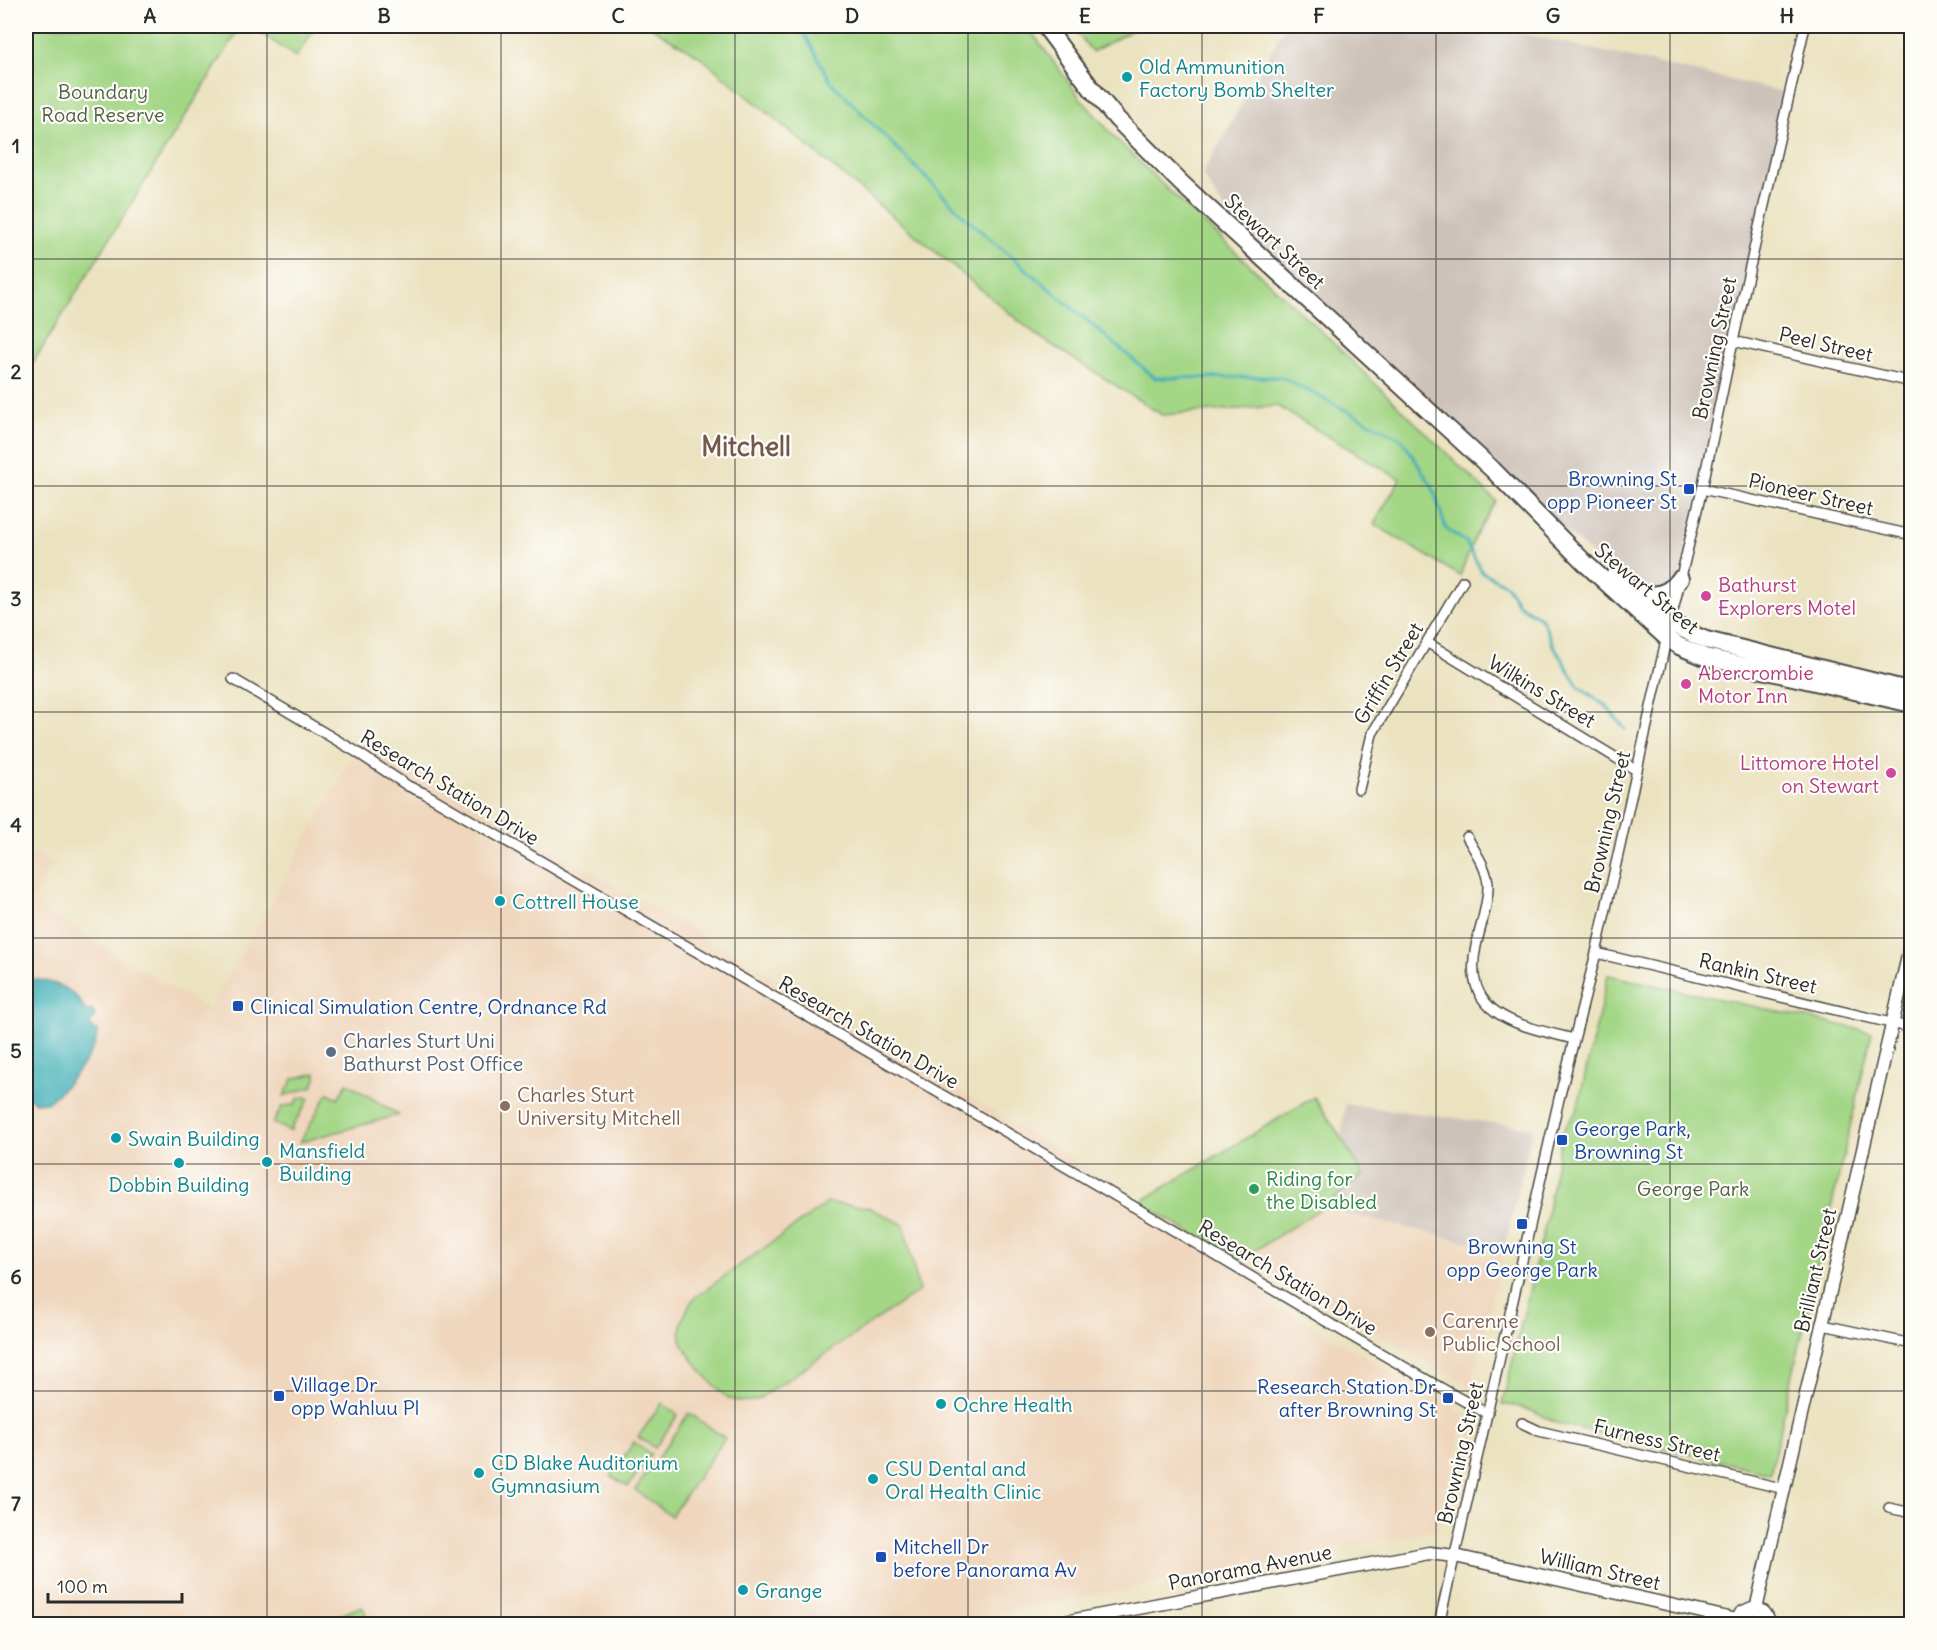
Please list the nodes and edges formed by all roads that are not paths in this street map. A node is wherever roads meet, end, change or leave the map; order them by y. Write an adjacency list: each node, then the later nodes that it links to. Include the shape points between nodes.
1 (1045, 26): 5 (highway, Stewart Street, via 1104,103 1181,183)
2 (1805, 26): 3 (street, Browning Street)
3 (1733, 341): 4 (street, Peel Street); 6 (street, Browning Street)
4 (1911, 382)
5 (1493, 471): 10 (highway, Stewart Street); 11 (highway, Stewart Street, via 1585,563)
6 (1702, 489): 7 (street, Pioneer Street); 8 (street, Browning Street)
7 (1911, 536)
8 (1680, 579): 10 (highway, via 1670,590 1655,595); 11 (street, Browning Street)
9 (1463, 581): 12 (street, Griffin Street)
10 (1626, 585): 11 (highway, Stewart Street)
11 (1668, 629): 14 (highway, Stewart Street, via 1722,646); 15 (highway, Stewart Street, via 1679,646 1705,657); 16 (street, Browning Street)
12 (1428, 643): 16 (street, Wilkins Street); 17 (street, Griffin Street, via 1372,734)
13 (233, 679): 26 (street, Research Station Drive, via 408,786)
14 (1911, 691)
15 (1911, 704)
16 (1636, 770): 20 (street, Browning Street)
17 (1359, 789)
18 (1467, 837): 23 (street, via 1488,883 1472,966 1480,994 1504,1018)
19 (1911, 939): 21 (street, Brilliant Street)
20 (1596, 953): 21 (street, Rankin Street); 23 (street, Browning Street)
21 (1892, 1023): 22 (street, Rankin Street); 24 (street, Brilliant Street)
22 (1911, 1028)
23 (1574, 1039): 26 (street, Browning Street)
24 (1823, 1324): 25 (street); 28 (street, Brilliant Street)
25 (1911, 1344)
26 (1488, 1414): 31 (street, Browning Street)
27 (1522, 1423): 28 (street, Furness Street, via 1539,1431)
28 (1785, 1489): 32 (street, Brilliant Street)
29 (1890, 1508): 30 (street)
30 (1911, 1513)
31 (1455, 1556): 33 (street, William Street); 34 (street, Panorama Avenue, via 1418,1554); 35 (street, Browning Street)
32 (1756, 1609): 33 (street, via 1744,1611); 36 (street, via 1766,1615)
33 (1736, 1622)
34 (1054, 1624)
35 (1439, 1624)
36 (1769, 1624)

